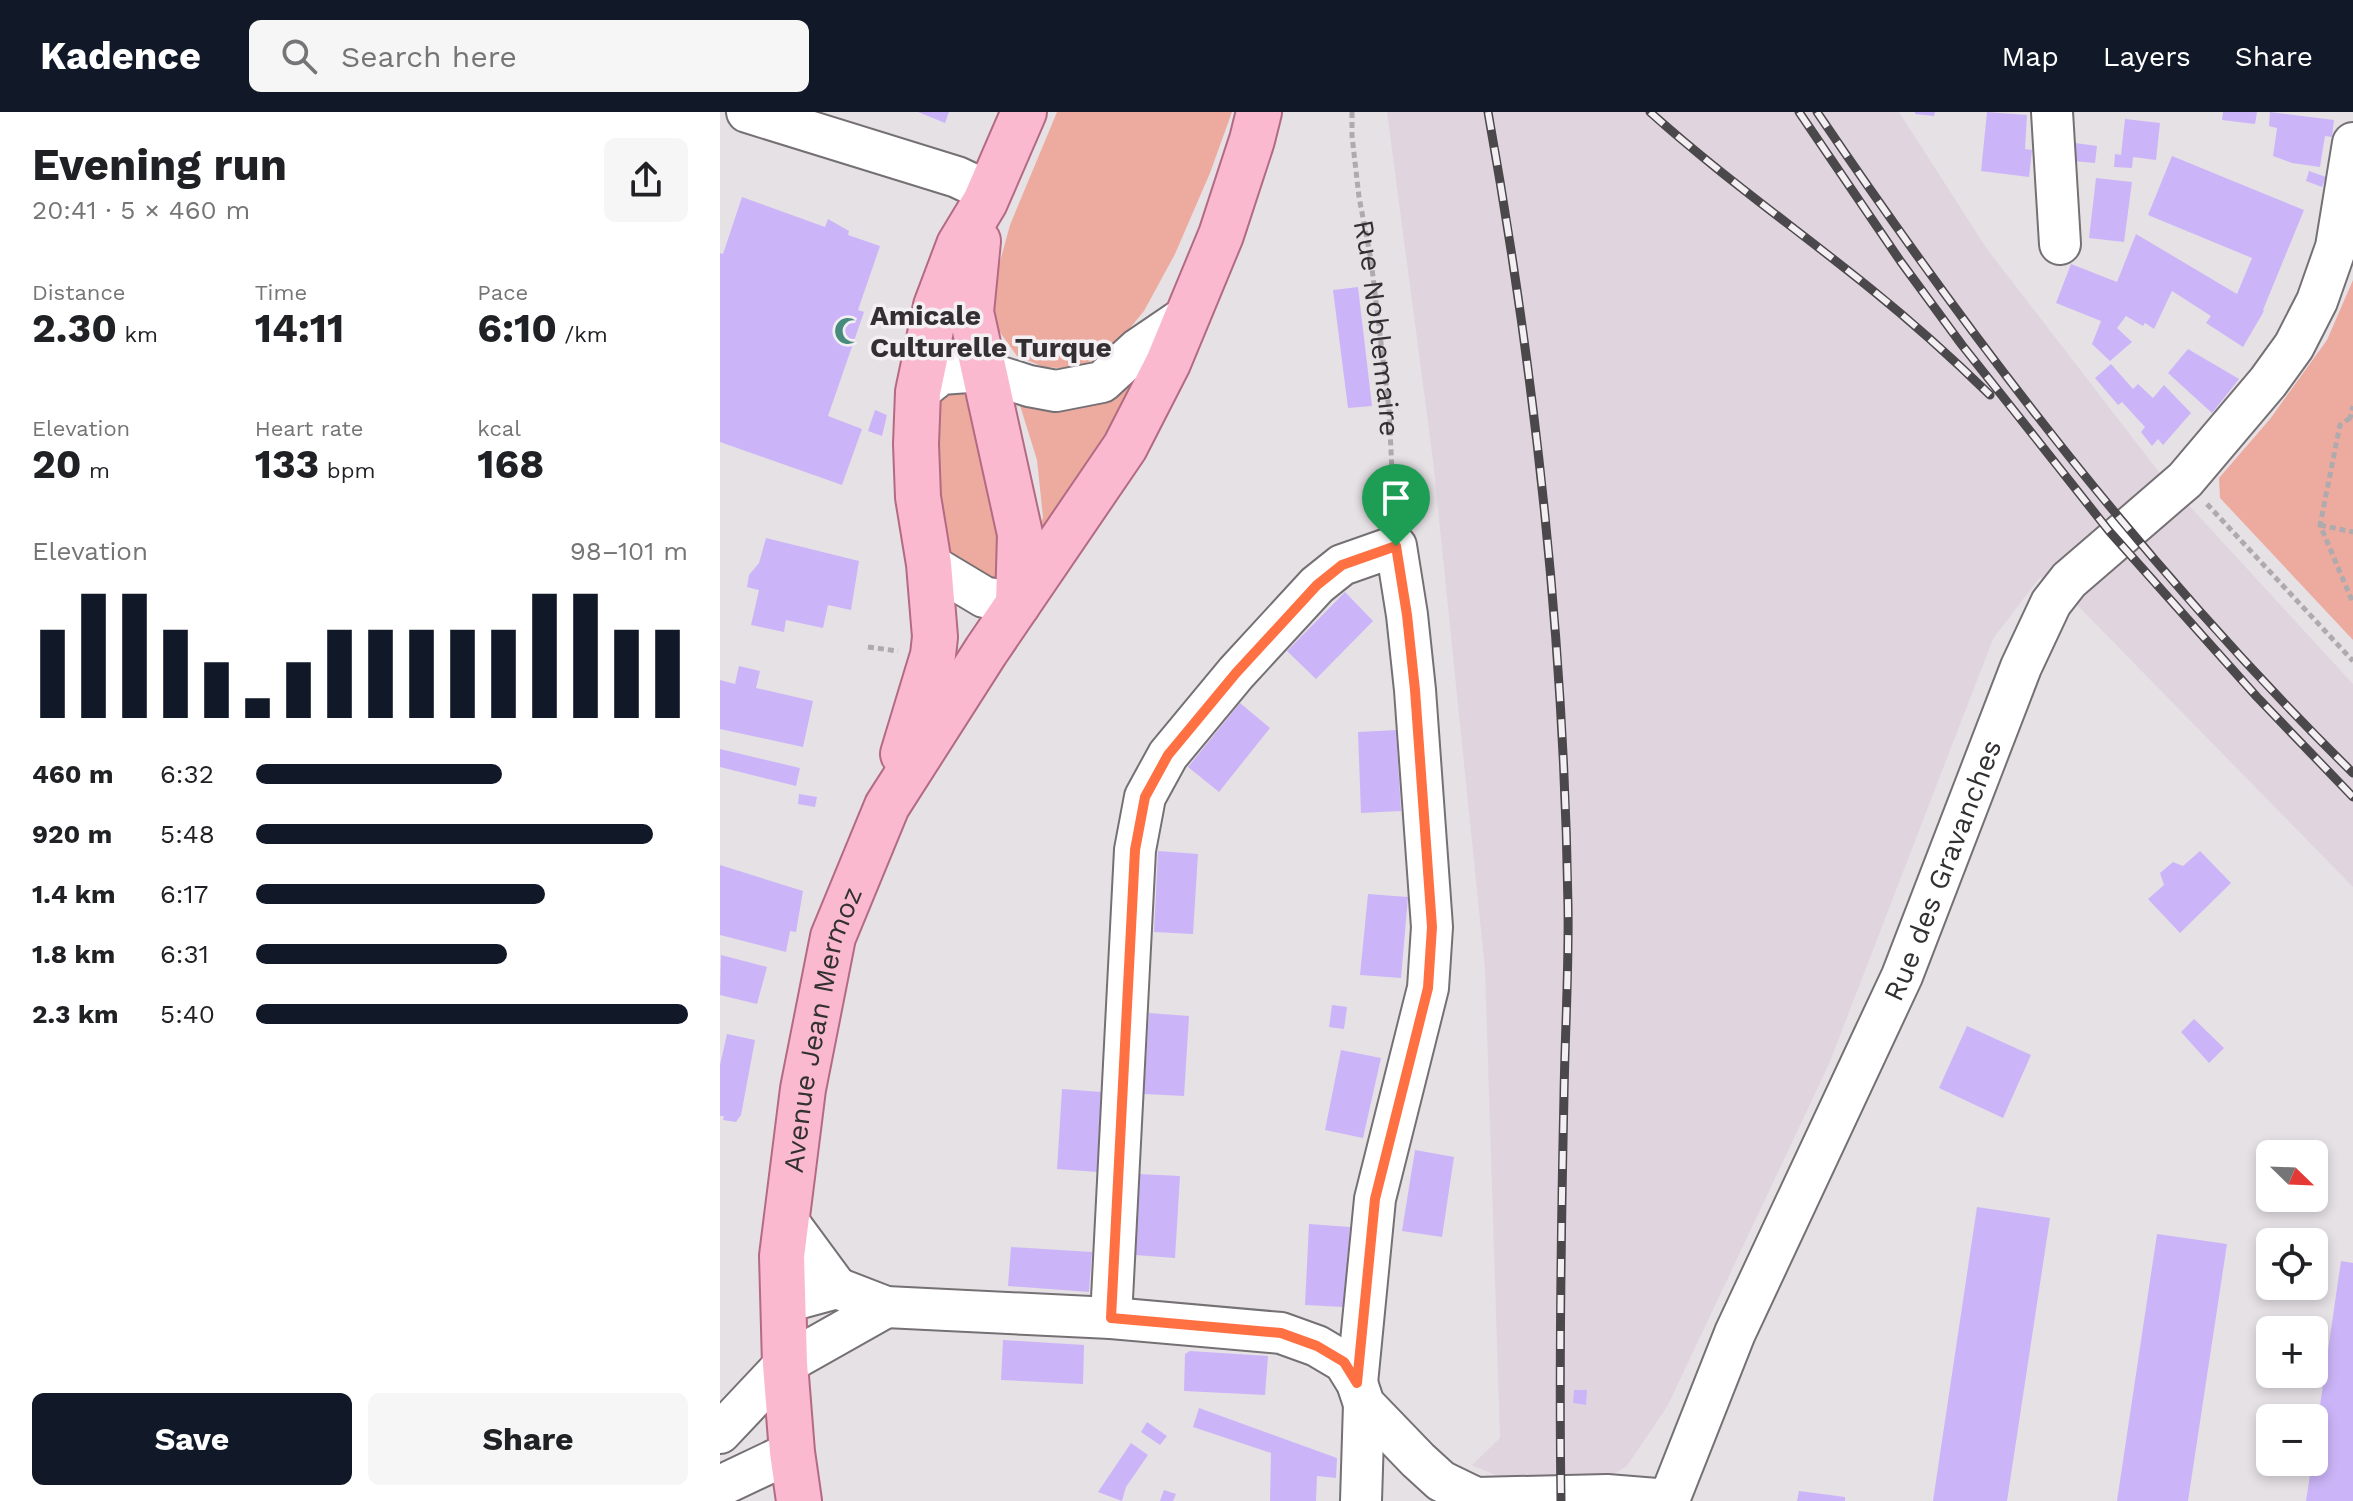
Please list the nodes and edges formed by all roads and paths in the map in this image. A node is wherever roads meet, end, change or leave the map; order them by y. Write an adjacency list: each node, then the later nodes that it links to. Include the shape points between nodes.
1 (747, 112): 7 (street, via 957,177)
2 (1024, 112): 7 (main road)
3 (1259, 112): 9 (main road, Avenue Jean Mermoz, via 1221,235)
4 (1352, 112): 17 (path, Rue Noblemaire, via 1389,409)
5 (2052, 112): 8 (street)
6 (2353, 143): 14 (street, Rue des Gravanches, via 2339,234 2317,301 2277,370)
7 (987, 197): 10 (main road, via 971,312); 11 (main road, via 959,245 936,306)
8 (2060, 244)
9 (1188, 315): 10 (street, via 1102,382 1056,391); 20 (main road, Avenue Jean Mermoz, via 1125,447)
10 (982, 371): 11 (street, via 941,374); 20 (main road, via 1020,534)
11 (918, 392): 18 (main road, via 918,497)
12 (2353, 406): 13 (path)
13 (2352, 419): 15 (path, via 2340,425)
14 (2185, 480): 21 (path); 34 (street, Rue des Gravanches, via 2069,580 2051,603 2021,667 1902,976 1735,1333)
15 (2320, 525): 16 (path); 19 (path)
16 (2353, 532)
17 (1396, 546): 27 (street, via 1342,565 1317,585 1168,755 1145,797 1135,850); 29 (street, via 1414,675 1432,927 1428,988 1375,1199)
18 (929, 564): 20 (street, via 984,597); 22 (main road, via 933,655)
19 (2353, 603)
20 (1018, 604): 22 (main road, Avenue Jean Mermoz)
21 (2353, 661)
22 (887, 806): 23 (main road, Avenue Jean Mermoz, via 833,937 803,1089)
23 (787, 1220): 24 (street); 25 (main road, Avenue Jean Mermoz)
24 (837, 1288): 25 (street); 26 (street)
25 (782, 1303): 28 (main road, Avenue Jean Mermoz)
26 (886, 1307): 27 (street); 28 (street)
27 (1111, 1318): 29 (street, via 1281,1333 1344,1362)
28 (785, 1364): 30 (street); 31 (main road, Avenue Jean Mermoz)
29 (1360, 1394): 33 (street, via 1441,1481); 37 (street)
30 (720, 1433)
31 (792, 1452): 32 (street); 36 (main road, Avenue Jean Mermoz)
32 (720, 1486): 35 (street)
33 (1480, 1499): 34 (street, Rue des Gravanches, via 1607,1495)
34 (1669, 1500)
35 (757, 1501)
36 (799, 1501)
37 (1361, 1501)

